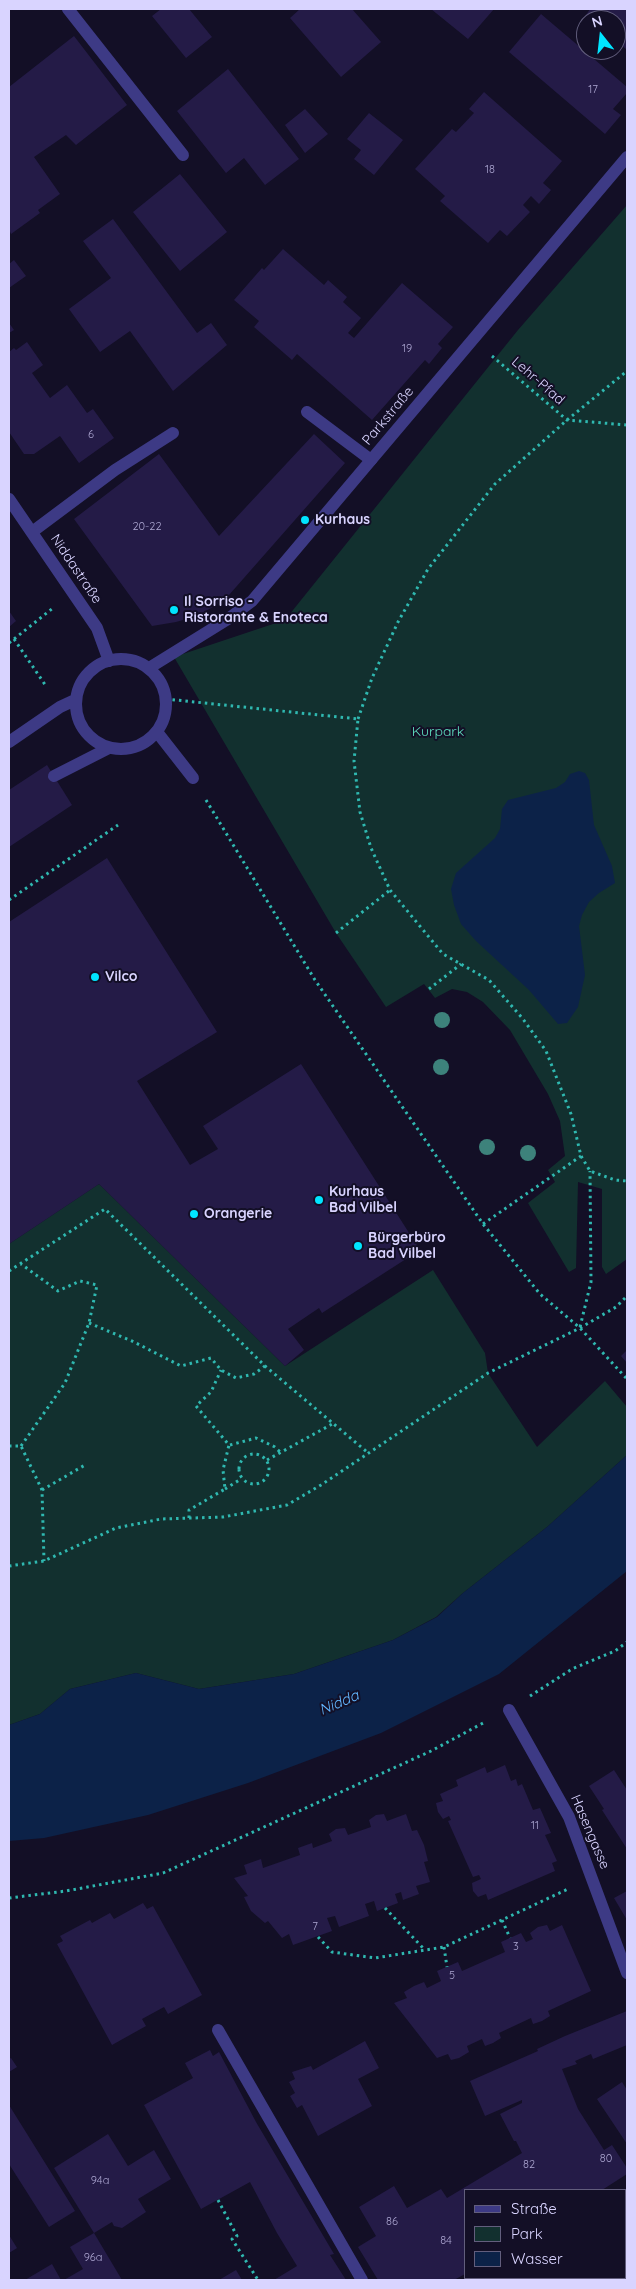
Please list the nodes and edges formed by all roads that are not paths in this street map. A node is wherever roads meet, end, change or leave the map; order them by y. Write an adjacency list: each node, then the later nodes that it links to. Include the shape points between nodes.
1 (68, 9): 2 (street)
2 (183, 155)
3 (627, 157): 6 (street, Parkstraße)
4 (307, 412): 6 (street)
5 (173, 433): 8 (street, via 115,470)
6 (371, 460): 10 (street, Parkstraße, via 252,601)
7 (9, 499): 8 (street, Niddastraße)
8 (32, 532): 9 (street, Niddastraße, via 97,628)
9 (109, 661): 10 (street, via 134,660); 11 (street, via 86,676)
10 (150, 668): 12 (street, via 161,682 166,699 165,716)
11 (75, 700): 13 (street); 14 (street, via 82,726 93,739)
12 (157, 732): 14 (street, via 144,744 127,749); 16 (street)
13 (9, 742)
14 (109, 748): 15 (street)
15 (54, 776)
16 (193, 778)
17 (509, 1710): 18 (street, Hasengasse, via 570,1817)
18 (627, 1973)
19 (218, 2030): 20 (street)
20 (362, 2280)

